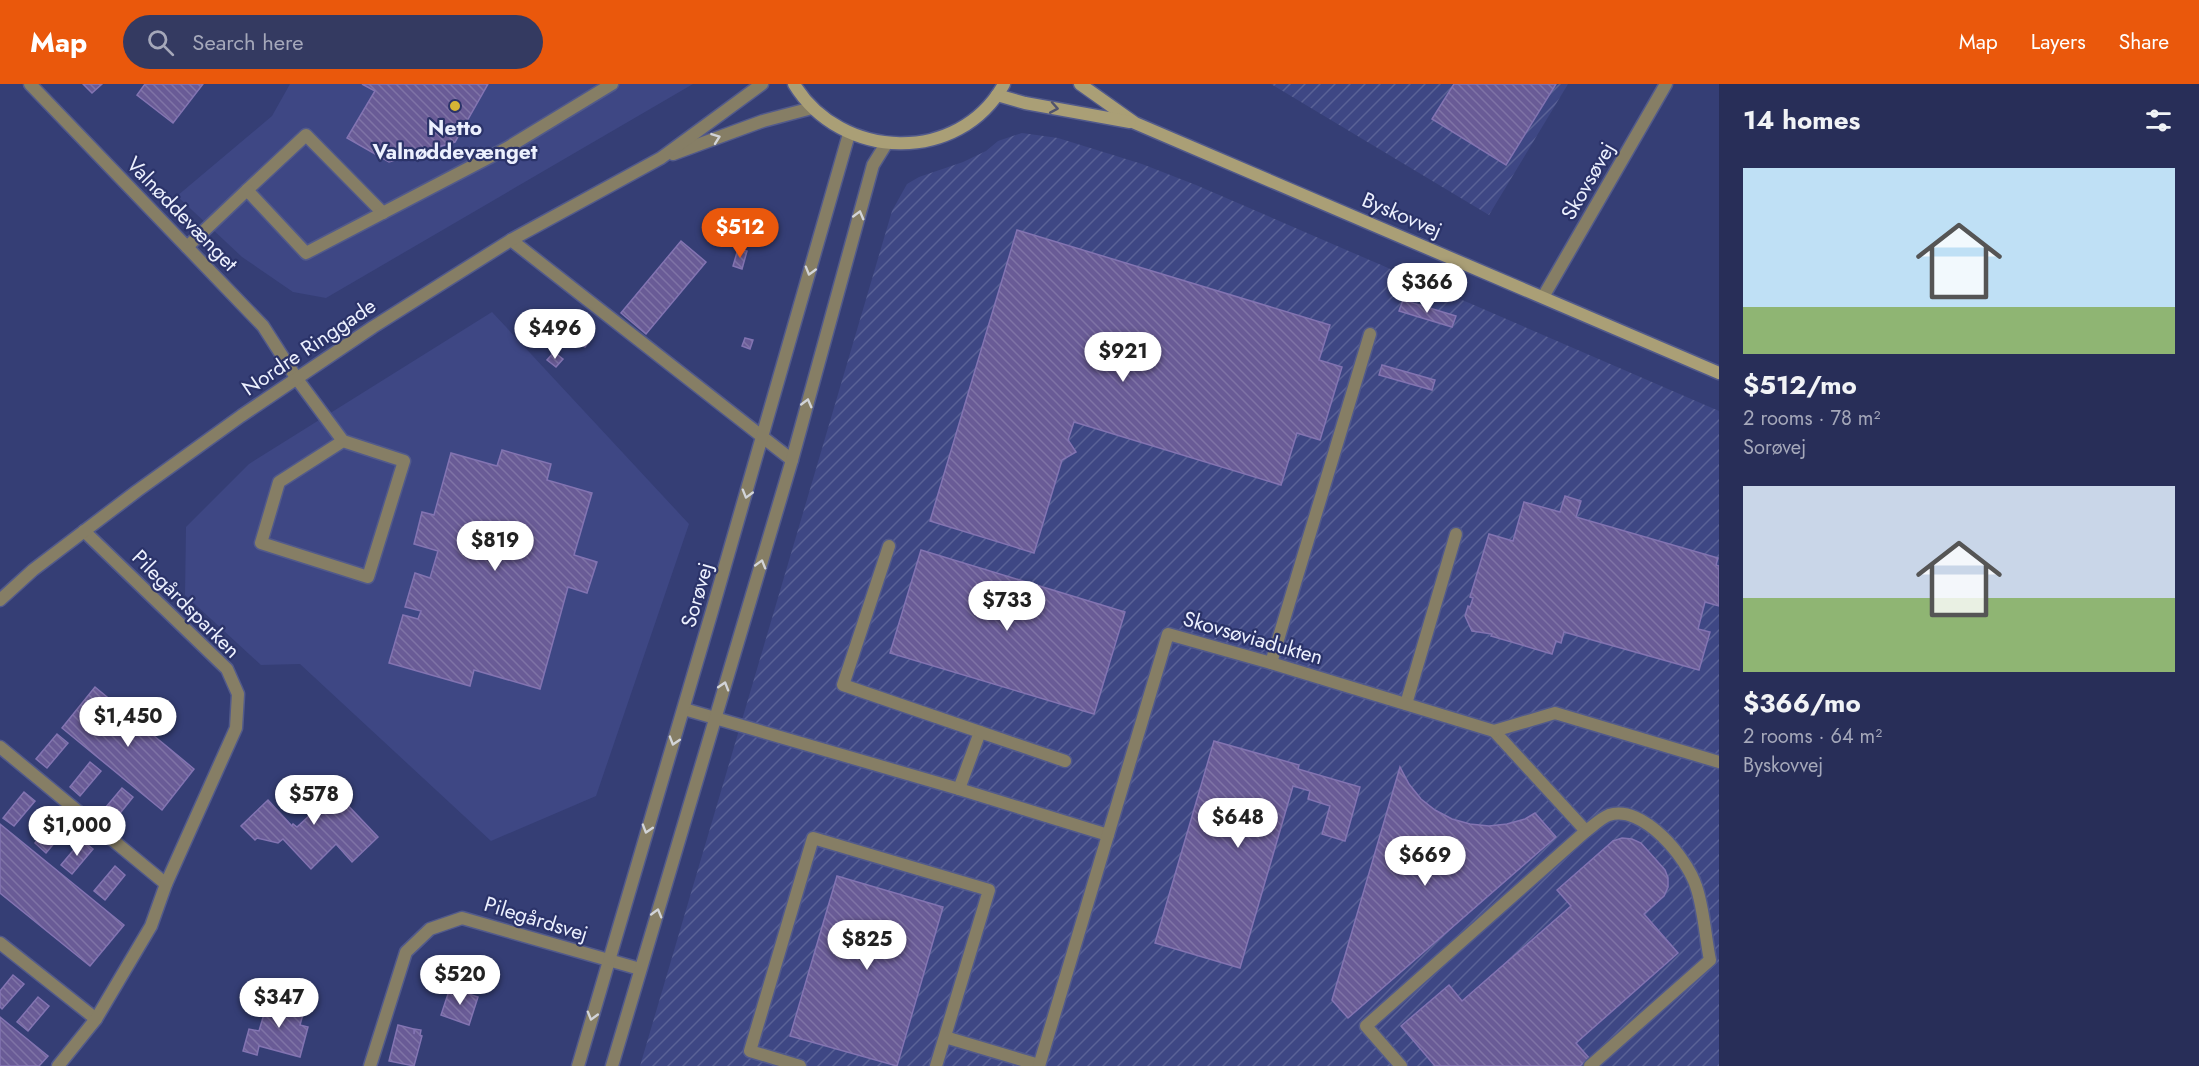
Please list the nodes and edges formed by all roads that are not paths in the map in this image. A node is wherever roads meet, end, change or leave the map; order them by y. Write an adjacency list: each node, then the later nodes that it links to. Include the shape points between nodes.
1 (30, 84): 16 (street, Valnøddevænget)
2 (612, 84): 14 (street, via 507,148)
3 (762, 84): 12 (street, Nordre Ringgade)
4 (794, 84): 8 (main road)
5 (1080, 84): 9 (main road, Byskovvej)
6 (1666, 84): 17 (street, Skovsøvej)
7 (1000, 90): 9 (main road, Byskovvej, one-way to 9, via 1025,103); 11 (main road, via 975,118 948,134 918,143)
8 (812, 108): 10 (main road); 12 (street, Nordre Ringgade, one-way to 8)
9 (1135, 123): 17 (main road, Byskovvej)
10 (849, 134): 11 (main road); 21 (street, Sorøvej, one-way to 21)
11 (886, 144): 23 (street, one-way to 11, via 873,165)
12 (661, 158): 15 (street, Nordre Ringgade)
13 (247, 190): 14 (street, via 306,253); 14 (street, via 306,135); 16 (street)
14 (383, 213)
15 (511, 240): 20 (street, Nordre Ringgade); 21 (street)
16 (187, 247): 20 (street, Valnøddevænget, via 263,326)
17 (1543, 297): 19 (main road, Byskovvej)
18 (1370, 334): 28 (street)
19 (1719, 373)
20 (297, 379): 22 (street, Valnøddevænget); 24 (street, Nordre Ringgade)
21 (763, 437): 23 (street); 30 (street, Sorøvej, one-way to 30)
22 (343, 441): 22 (street, via 404,461 368,577 261,543 279,482)
23 (792, 460): 31 (street, one-way to 23)
24 (84, 531): 27 (street, Nordre Ringgade); 40 (street, Pilegårdsparken, via 227,669 238,694 236,728)
25 (1456, 534): 29 (street)
26 (889, 546): 33 (street, via 843,685)
27 (0, 600)
28 (1271, 663): 29 (street, Skovsøviadukten); 39 (street, Skovsøviadukten, via 1168,634)
29 (1406, 704): 32 (street, Skovsøviadukten)
30 (684, 709): 31 (street); 42 (street, Sorøvej, one-way to 42)
31 (715, 718): 37 (street); 43 (street, one-way to 31)
32 (1494, 731): 36 (street, via 1555,713); 38 (street)
33 (980, 732): 35 (street); 37 (street)
34 (0, 747): 40 (street)
35 (1065, 761)
36 (1719, 762)
37 (960, 789): 39 (street)
38 (1586, 831): 53 (street, via 1366,1026); 54 (street, via 1609,815 1630,815 1655,829 1679,854 1696,885 1710,960)
39 (1108, 835): 52 (street, Skovsøviadukten)
40 (166, 884): 44 (street, Pilegårdsparken, via 151,926)
41 (0, 942): 44 (street)
42 (608, 961): 43 (street, Pilegårdsvej); 47 (street, Pilegårdsvej, via 462,918 430,930 406,952); 48 (street, Sorøvej, one-way to 48)
43 (640, 969): 49 (street)
44 (96, 1019): 46 (street, Pilegårdsparken)
45 (945, 1037): 50 (street, via 989,890 813,838 750,1051); 51 (street); 52 (street)
46 (58, 1066)
47 (370, 1066)
48 (578, 1066)
49 (612, 1066)
50 (800, 1066)
51 (936, 1066)
52 (1039, 1066)
53 (1401, 1066)
54 (1590, 1066)

